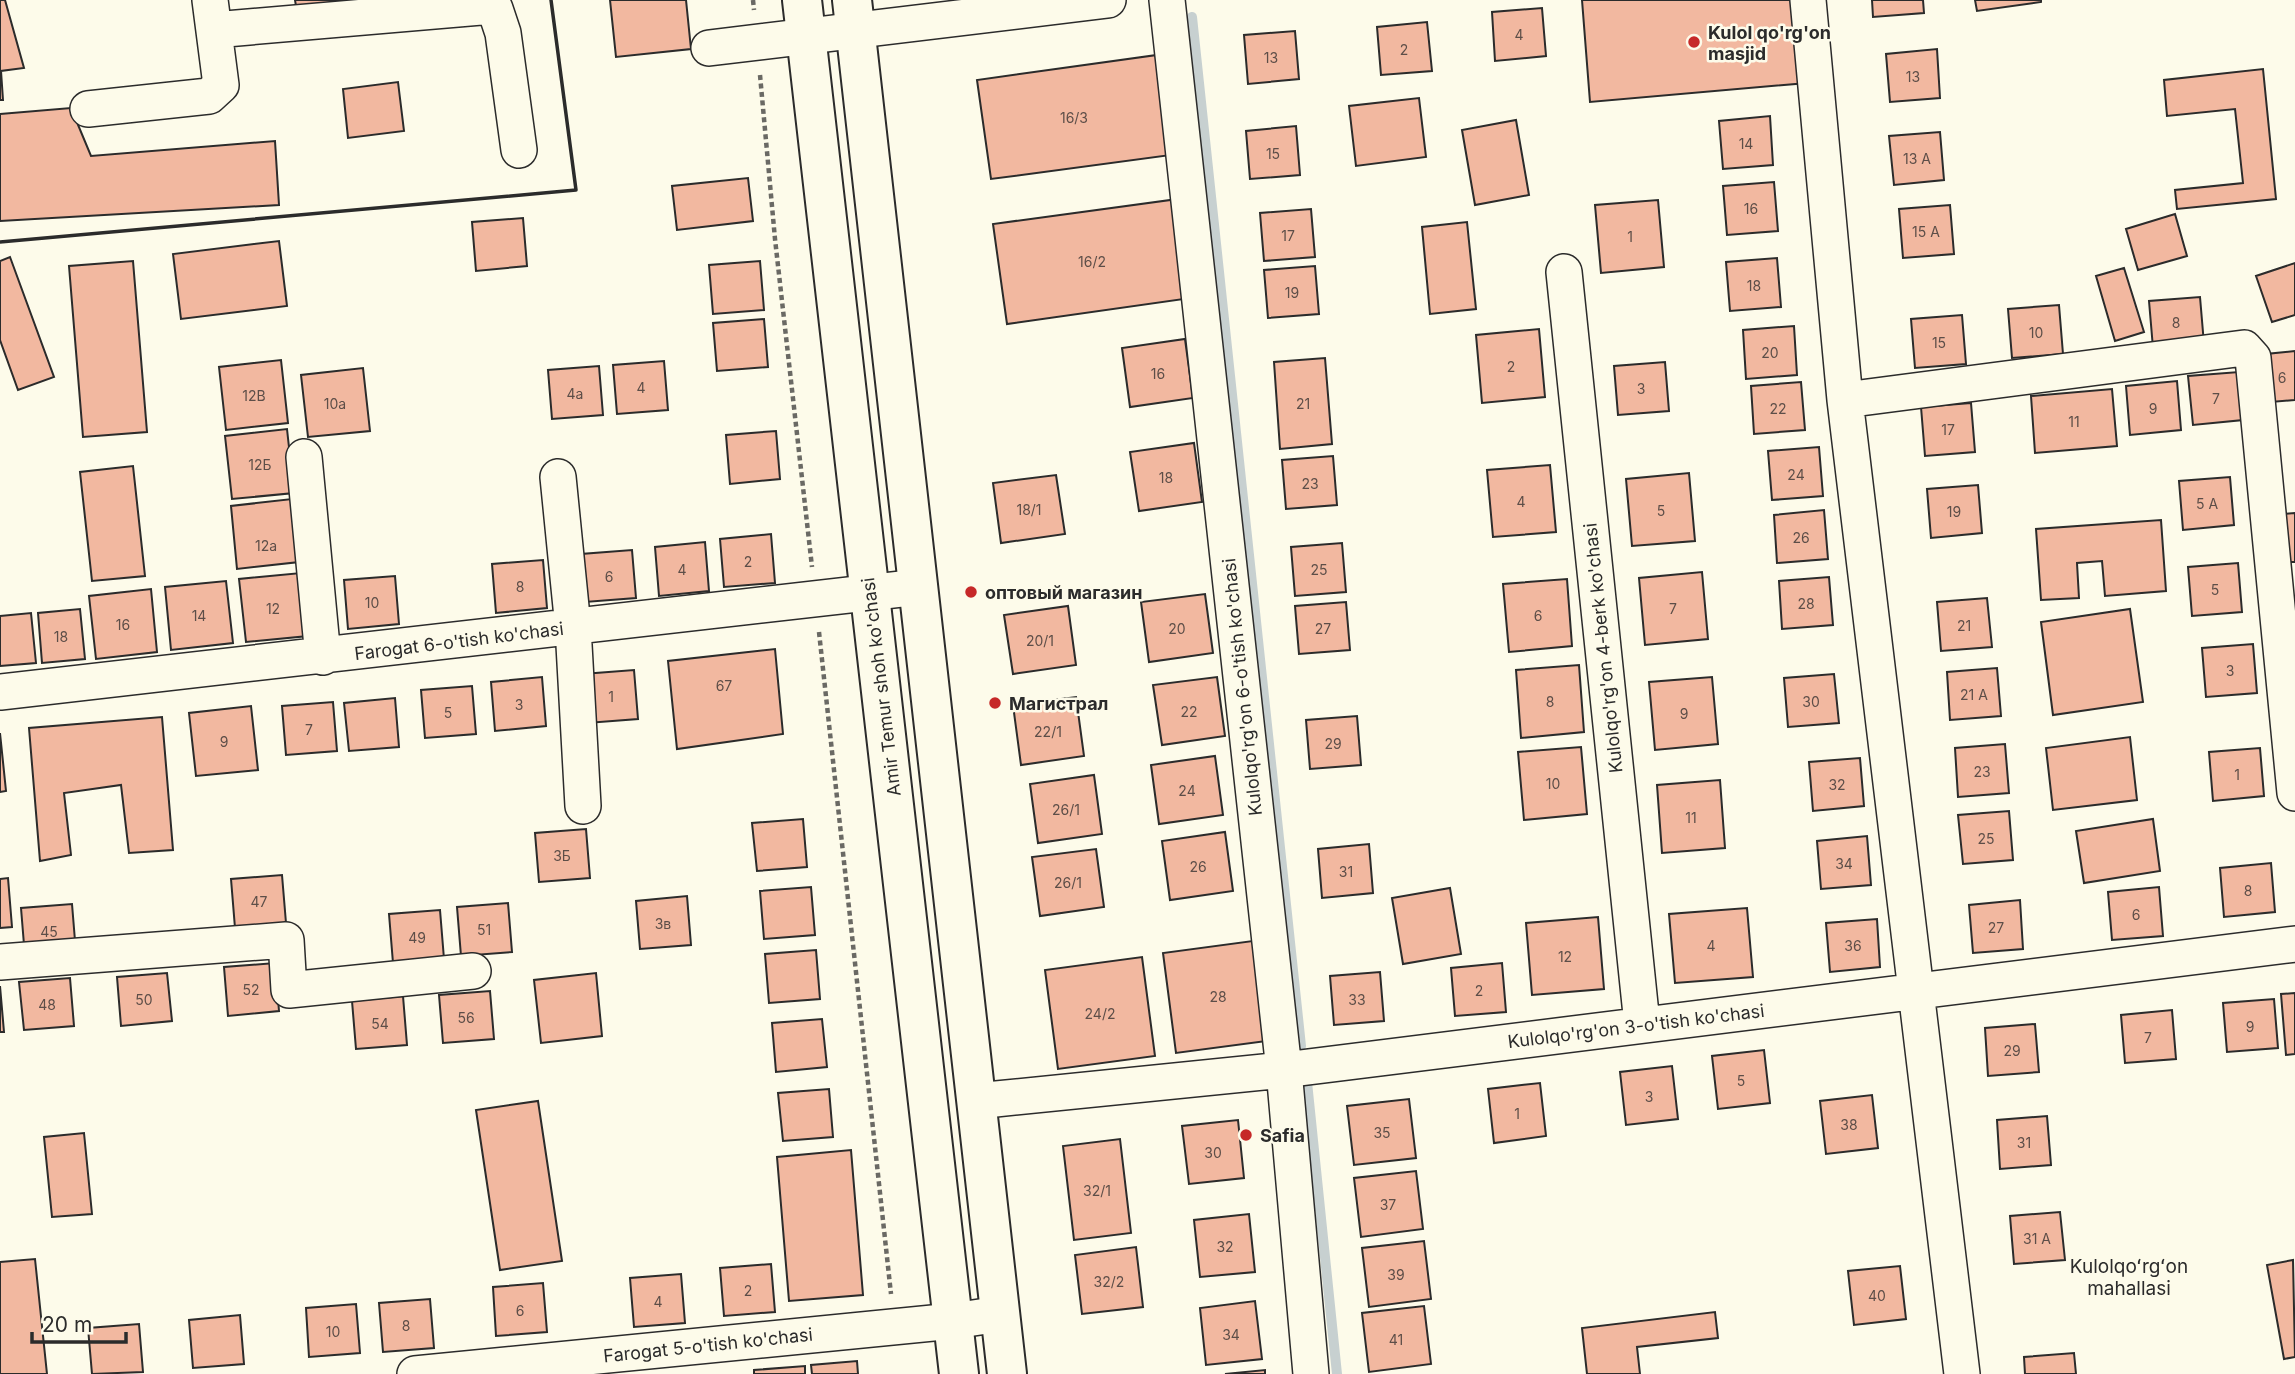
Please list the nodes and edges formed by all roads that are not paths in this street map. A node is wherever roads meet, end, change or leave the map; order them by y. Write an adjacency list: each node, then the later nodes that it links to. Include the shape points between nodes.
1 (1108, 0): 6 (street)
2 (1167, 0): 27 (street, Kulolqo'rg'on 6-o'tish ko'chasi)
3 (1808, 0): 12 (street)
4 (415, 6): 5 (street); 10 (street, via 495,9 503,33)
5 (212, 15): 9 (street, via 221,85 209,96)
6 (854, 15): 7 (street); 15 (main road)
7 (804, 18): 8 (street, via 757,42); 16 (main road, Amir Temur shoh ko'chasi)
8 (709, 48)
9 (88, 108)
10 (519, 150)
11 (1564, 272): 26 (street, Kulolqo'rg'on 4-berk ko'chasi)
12 (1845, 400): 20 (street, via 2244,348 2250,352); 25 (street)
13 (304, 457): 18 (street)
14 (558, 477): 17 (street)
15 (919, 587): 16 (street, Farogat 6-o'tish ko'chasi); 28 (main road)
16 (870, 593): 17 (street, Farogat 6-o'tish ko'chasi); 30 (main road, Amir Temur shoh ko'chasi)
17 (573, 627): 18 (street, Farogat 6-o'tish ko'chasi); 21 (street)
18 (323, 657): 19 (street, Farogat 6-o'tish ko'chasi)
19 (0, 692)
20 (2295, 793)
21 (583, 806)
22 (2295, 944): 25 (street, Kulolqo'rg'on 3-o'tish ko'chasi)
23 (0, 962): 24 (street, via 286,940 289,990)
24 (473, 971)
25 (1917, 993): 26 (street, Kulolqo'rg'on 3-o'tish ko'chasi); 35 (street)
26 (1642, 1024): 27 (street, Kulolqo'rg'on 3-o'tish ko'chasi)
27 (1284, 1070): 28 (street, Kulolqo'rg'on 3-o'tish ko'chasi); 34 (street, Kulolqo'rg'on 6-o'tish ko'chasi)
28 (976, 1101): 29 (main road)
29 (1000, 1314): 30 (street, Farogat 5-o'tish ko'chasi); 33 (main road)
30 (953, 1321): 31 (street, Farogat 5-o'tish ko'chasi); 32 (main road, Amir Temur shoh ko'chasi)
31 (415, 1374)
32 (959, 1374)
33 (1007, 1374)
34 (1311, 1374)
35 (1962, 1374)

